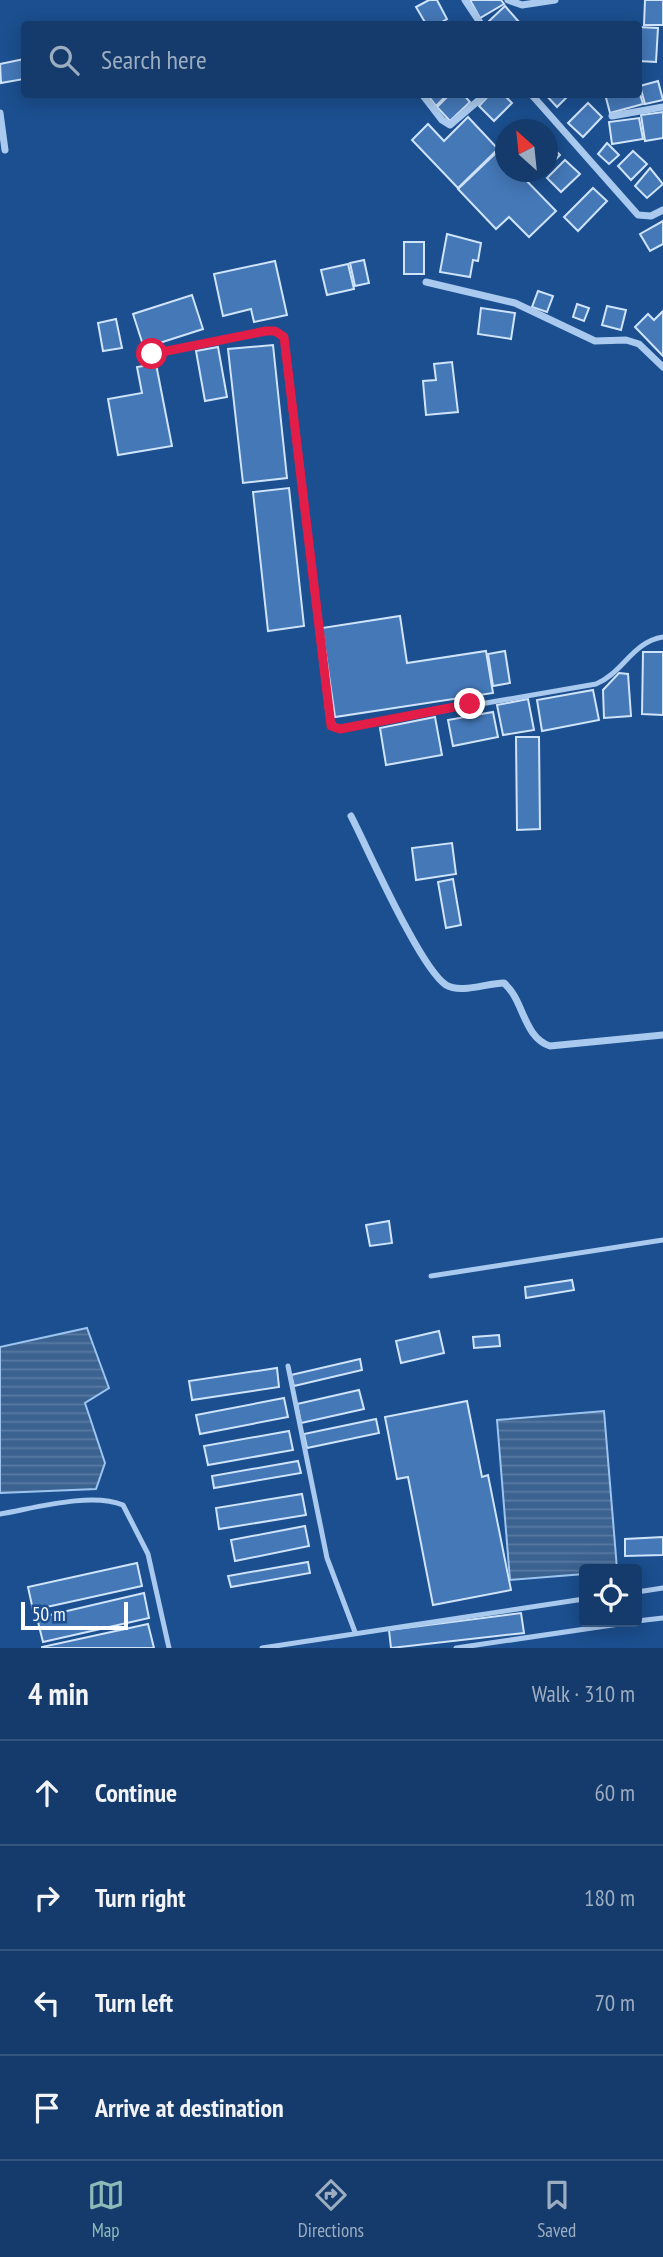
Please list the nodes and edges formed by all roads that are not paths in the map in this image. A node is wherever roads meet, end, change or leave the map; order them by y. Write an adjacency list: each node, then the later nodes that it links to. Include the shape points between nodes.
1 (465, 0): 4 (street)
2 (508, 0): 3 (street, via 522,5)
3 (555, 0)
4 (479, 21)
5 (425, 98): 6 (street, via 450,125)
6 (481, 98)
7 (535, 98): 12 (street, via 638,215 651,216)
8 (663, 107): 10 (street)
9 (0, 113): 11 (street)
10 (612, 116)
11 (5, 150)
12 (663, 210)
13 (426, 282): 15 (street, via 515,303 595,341 639,344)
14 (152, 354): 16 (lane, via 266,331 284,337 328,714 336,729 596,684 639,646)
15 (663, 367)
16 (663, 637)
17 (351, 816): 18 (street, via 424,960 447,986 462,989 504,983 514,992 532,1033 550,1046)
18 (663, 1035)
19 (663, 1240): 20 (lane)
20 (431, 1276)
21 (288, 1366): 29 (lane, via 327,1558)
22 (0, 1514): 30 (lane, via 91,1500 110,1499 123,1505 148,1554)
23 (663, 1588): 24 (lane)
24 (642, 1591)
25 (579, 1600): 29 (lane)
26 (663, 1618): 27 (lane)
27 (642, 1620)
28 (595, 1627): 32 (lane)
29 (355, 1632): 31 (lane)
30 (169, 1648)
31 (262, 1648)
32 (456, 1648)

